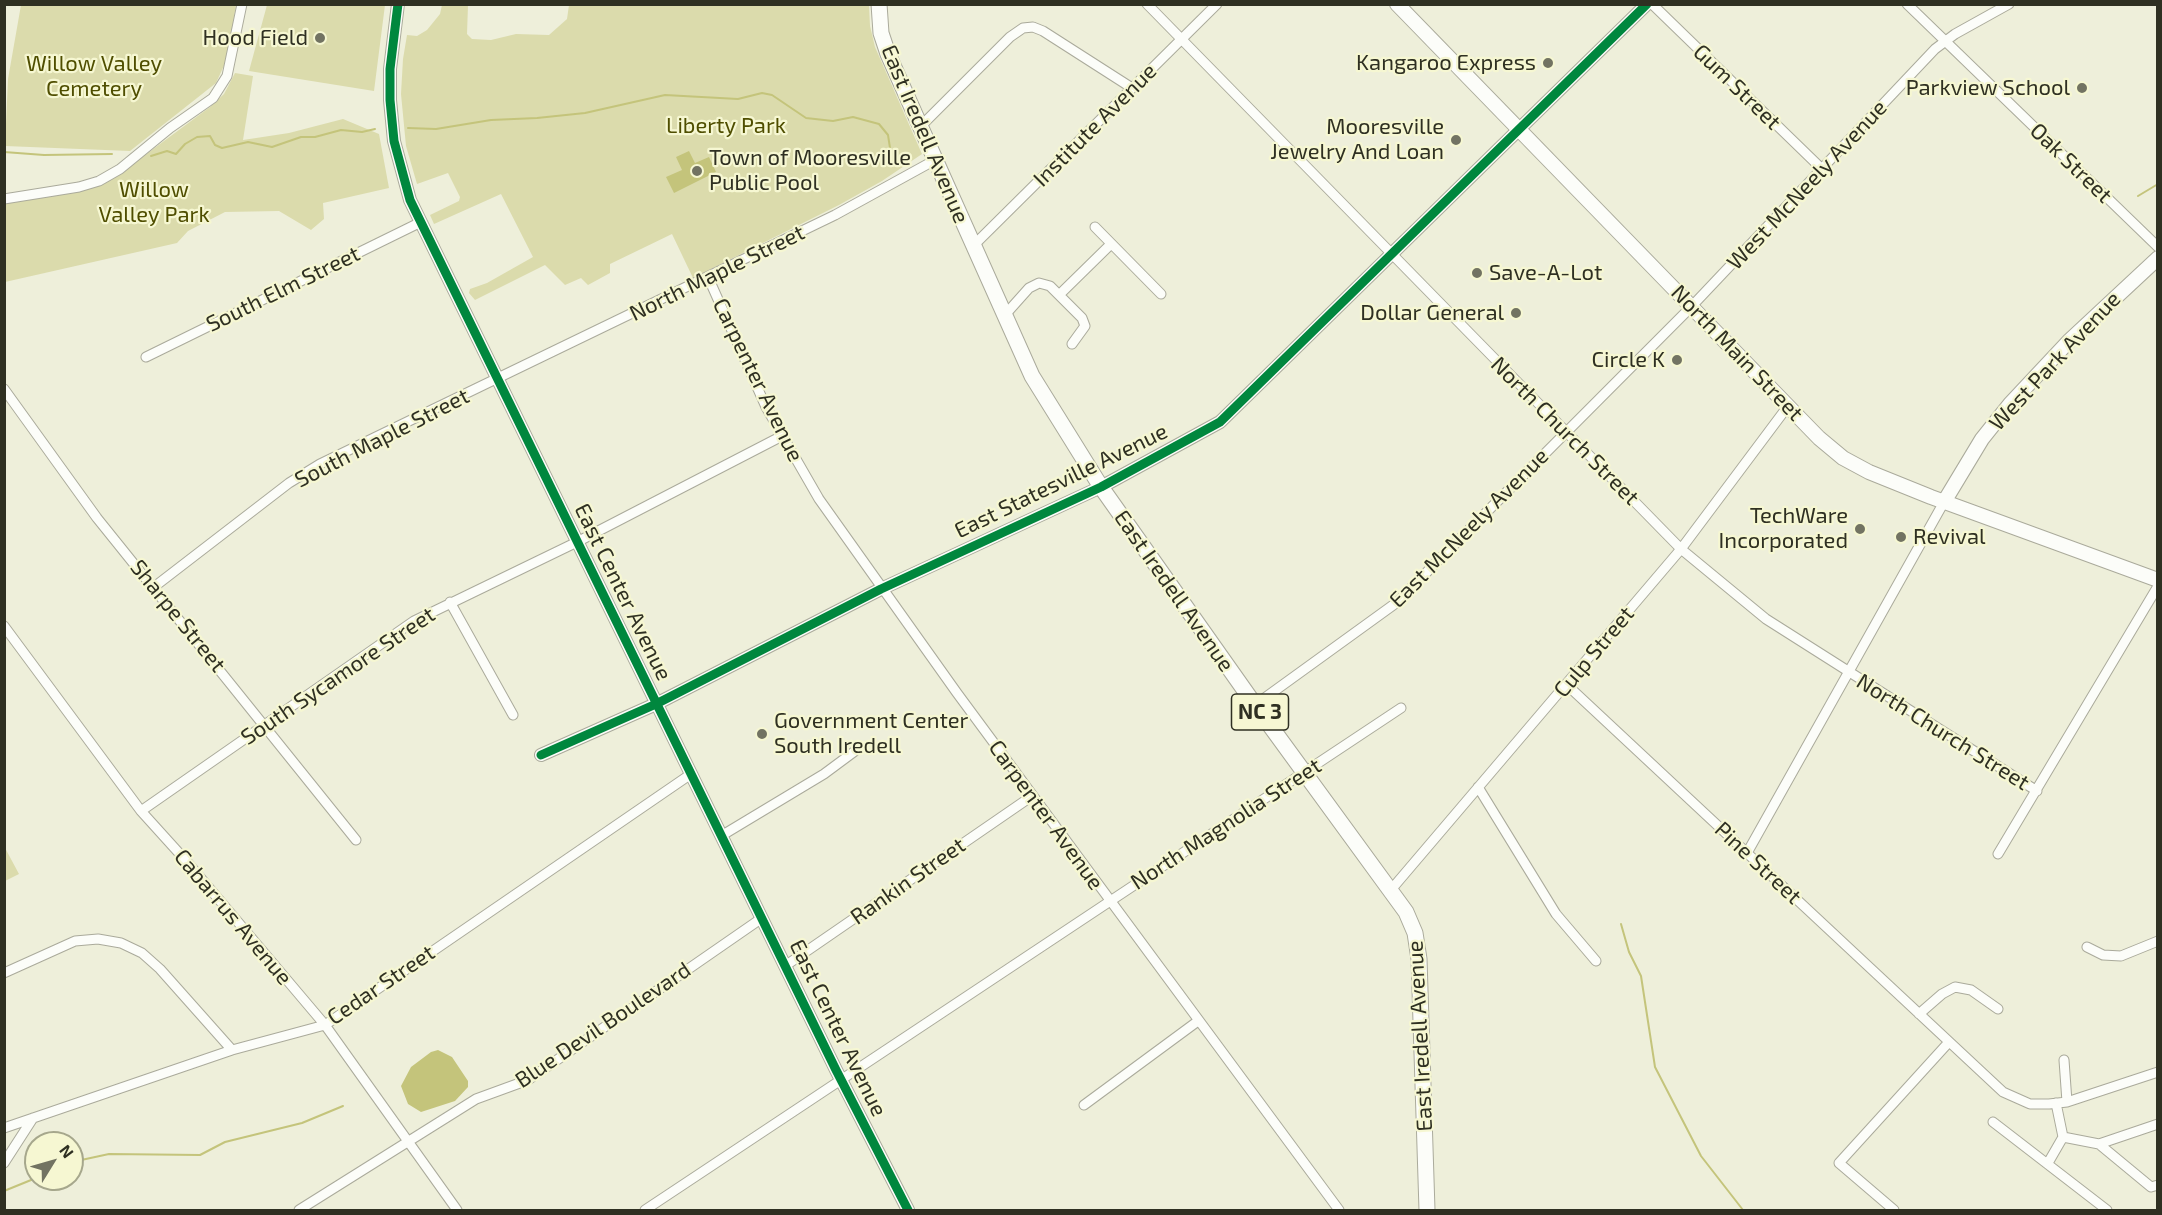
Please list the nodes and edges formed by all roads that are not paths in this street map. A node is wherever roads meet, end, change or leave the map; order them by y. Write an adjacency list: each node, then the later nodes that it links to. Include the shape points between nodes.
1 (242, 4): 18 (street, via 227,76 213,98 99,181)
2 (398, 4): 19 (street, East Center Avenue, via 390,69 394,141)
3 (879, 4): 14 (main road, East Iredell Avenue / NC 3, via 881,33 888,54)
4 (1147, 4): 11 (street, North Church Street)
5 (1217, 4): 11 (street, Institute Avenue)
6 (1397, 4): 15 (main road, North Main Street)
7 (1647, 4): 15 (street, East Statesville Avenue)
8 (1652, 4): 17 (street, Gum Street)
9 (1906, 4): 12 (street, Oak Street)
10 (2009, 4): 12 (street, West McNeely Avenue)
11 (1182, 39): 13 (street, Institute Avenue); 24 (street, North Church Street)
12 (1944, 41): 17 (street, West McNeely Avenue); 23 (street, Oak Street)
13 (1132, 88): 14 (street, via 1044,31 1023,28); 22 (street, Institute Avenue)
14 (920, 127): 16 (main road, East Iredell Avenue / NC 3)
15 (1519, 129): 24 (street, East Statesville Avenue); 29 (main road, North Main Street)
16 (935, 160): 22 (main road, East Iredell Avenue / NC 3); 26 (street, North Maple Street)
17 (1822, 170): 29 (street, West McNeely Avenue)
18 (4, 199)
19 (421, 222): 32 (street, South Elm Street); 33 (street, East Center Avenue)
20 (1095, 227): 21 (street)
21 (1112, 244): 27 (street); 28 (street)
22 (973, 246): 30 (main road, East Iredell Avenue / NC 3)
23 (2157, 247)
24 (1391, 253): 36 (street, North Church Street); 38 (street, East Statesville Avenue, via 1220,422)
25 (2157, 258): 39 (main road, West Park Avenue, via 2070,340 2010,404 1982,439)
26 (708, 278): 33 (street, North Maple Street); 37 (street, Carpenter Avenue)
27 (1161, 294)
28 (1059, 295): 30 (street, via 1050,286 1039,283 1029,288); 31 (street, via 1085,326)
29 (1692, 306): 35 (main road, North Main Street); 36 (street, East McNeely Avenue)
30 (1005, 316): 38 (main road, East Iredell Avenue / NC 3, via 1032,376)
31 (1072, 344)
32 (146, 357)
33 (497, 381): 40 (street, East Center Avenue); 43 (street, South Maple Street, via 320,464 289,483)
34 (4, 389): 43 (street, Sharpe Street, via 91,510)
35 (1788, 405): 39 (main road, North Main Street, via 1843,458); 41 (street, Culp Street)
36 (1566, 433): 41 (street, North Church Street); 51 (street, East McNeely Avenue, via 1396,603)
37 (782, 436): 40 (street, South Sycamore Street); 45 (street, Carpenter Avenue, via 819,499)
38 (1101, 487): 45 (street, East Statesville Avenue); 51 (main road, East Iredell Avenue / NC 3)
39 (1944, 502): 42 (main road, North Main Street); 48 (street)
40 (577, 542): 46 (street, South Sycamore Street); 50 (street, East Center Avenue)
41 (1681, 549): 48 (street, North Church Street, via 1766,619); 49 (street, Culp Street)
42 (2157, 580)
43 (154, 586): 54 (street, Sharpe Street)
44 (2157, 586): 60 (street)
45 (881, 589): 50 (street, East Statesville Avenue); 61 (street, Carpenter Avenue)
46 (450, 602): 53 (street); 54 (street, South Sycamore Street, via 414,621)
47 (4, 626): 62 (street, Cabarrus Avenue)
48 (1848, 673): 60 (street, North Church Street); 65 (street)
49 (1566, 684): 59 (street, Culp Street); 65 (street, Pine Street)
50 (656, 704): 56 (street, East Statesville Avenue); 58 (street, East Center Avenue)
51 (1255, 705): 57 (main road, East Iredell Avenue / NC 3)
52 (1401, 708): 57 (street, North Magnolia Street)
53 (513, 715)
54 (266, 725): 62 (street, South Sycamore Street); 64 (street, Sharpe Street)
55 (855, 751): 63 (street)
56 (541, 755)
57 (1304, 772): 67 (main road, East Iredell Avenue / NC 3); 68 (street, North Magnolia Street)
58 (691, 774): 63 (street, East Center Avenue); 78 (street, Cedar Street)
59 (1478, 787): 67 (street, Culp Street); 72 (street, via 1556,914)
60 (2037, 791): 66 (street)
61 (1032, 796): 68 (street, Carpenter Avenue); 73 (street, Rankin Street)
62 (141, 811): 78 (street, Cabarrus Avenue)
63 (721, 836): 69 (street, East Center Avenue)
64 (356, 840)
65 (1747, 853): 76 (street, Pine Street)
66 (1998, 854)
67 (1390, 891): 102 (main road, East Iredell Avenue / NC 3, via 1406,912 1415,933 1419,959)
68 (1109, 901): 77 (street, Carpenter Avenue); 83 (street, North Magnolia Street)
69 (762, 918): 73 (street, East Center Avenue); 92 (street, Blue Devil Boulevard, via 528,1080 476,1099)
70 (2157, 941): 71 (street, via 2121,956 2103,955)
71 (2087, 947)
72 (1596, 961)
73 (785, 966): 83 (street, East Center Avenue)
74 (4, 973): 80 (street, via 75,941 121,943 142,953 160,969)
75 (1998, 1009): 76 (street, via 1971,990 1955,987)
76 (1919, 1014): 79 (street, Pine Street)
77 (1198, 1021): 86 (street); 101 (street, Carpenter Avenue)
78 (325, 1025): 80 (street, Cedar Street); 92 (street, Cabarrus Avenue)
79 (1949, 1042): 85 (street, Pine Street, via 2003,1092 2030,1104); 103 (street, via 1839,1164)
80 (232, 1050): 87 (street, Cedar Street)
81 (2064, 1060): 84 (street)
82 (2157, 1072): 84 (street, Pine Street)
83 (840, 1078): 99 (street, North Magnolia Street); 100 (street, East Center Avenue)
84 (2067, 1102): 85 (street, Pine Street)
85 (2056, 1103): 91 (street)
86 (1084, 1105)
87 (33, 1118): 90 (street, Cedar Street); 94 (street)
88 (1993, 1122): 95 (street)
89 (2157, 1124): 93 (street)
90 (4, 1128)
91 (2063, 1137): 93 (street); 95 (street)
92 (408, 1142): 97 (street, Blue Devil Boulevard); 98 (street, Cabarrus Avenue)
93 (2099, 1144): 96 (street, via 2151,1188)
94 (4, 1163)
95 (2048, 1163): 104 (street)
96 (2157, 1185)
97 (299, 1210)
98 (457, 1210)
99 (645, 1210)
100 (908, 1210)
101 (1339, 1210)
102 (1427, 1210)
103 (1894, 1210)
104 (2107, 1210)

